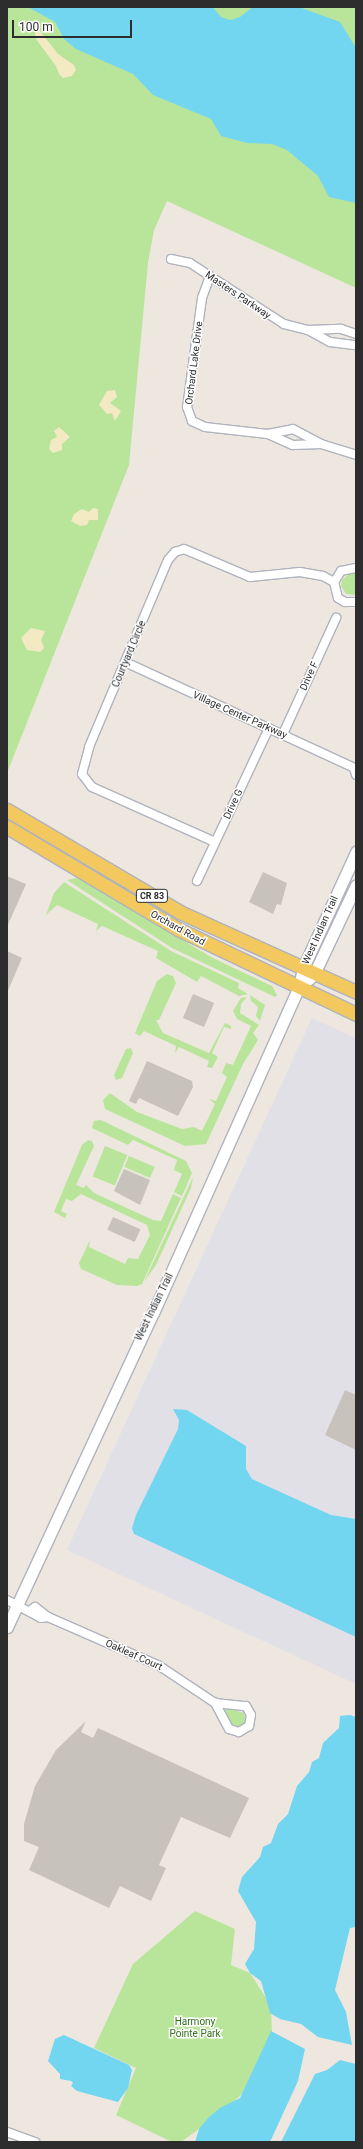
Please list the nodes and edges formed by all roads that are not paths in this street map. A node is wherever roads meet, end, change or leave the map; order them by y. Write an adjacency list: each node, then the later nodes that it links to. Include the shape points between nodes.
1 (170, 259): 2 (street, Masters Parkway, via 190,263)
2 (210, 276): 3 (street, Masters Parkway, via 272,318); 6 (street, Orchard Lake Drive, via 202,298 187,407 192,421 205,426)
3 (308, 330): 4 (street, Masters Parkway, via 341,329); 5 (street, Masters Parkway, via 330,342)
4 (356, 334)
5 (356, 345)
6 (268, 434): 7 (street, Orchard Lake Drive, via 293,445); 7 (street, Orchard Lake Drive, via 293,430)
7 (321, 444): 8 (street, Orchard Lake Drive)
8 (356, 455)
9 (355, 566): 10 (street, via 341,571)
10 (334, 582): 11 (street, via 338,598 345,602); 13 (street, Courtyard Circle, via 323,576 300,572 250,577 179,549 168,560)
11 (356, 602)
12 (336, 618): 15 (street, Drive F)
13 (126, 662): 14 (street, Village Center Parkway); 19 (street, Courtyard Circle, via 82,764 84,779 92,787)
14 (269, 728): 15 (street, Village Center Parkway); 19 (street, Drive G)
15 (283, 734): 16 (street, Village Center Parkway)
16 (355, 770)
17 (7, 810): 23 (main road, Orchard Road / CR 83, via 180,912)
18 (7, 827): 24 (main road, Orchard Road / CR 83, via 178,928)
19 (215, 842): 21 (street, Drive G)
20 (356, 852): 23 (main road, West Indian Trail)
21 (197, 882)
22 (356, 885): 23 (main road, West Indian Trail)
23 (309, 971): 24 (main road, West Indian Trail); 25 (main road, Orchard Road / CR 83)
24 (299, 987): 26 (main road, Orchard Road / CR 83); 27 (main road, West Indian Trail)
25 (356, 992)
26 (356, 1014)
27 (12, 1603): 28 (main road, West Indian Trail); 29 (street, Oakleaf Court, via 31,1610 41,1618 48,1617 158,1665)
28 (7, 1626)
29 (215, 1703): 29 (street, Oakleaf Court, via 246,1706 251,1715 249,1726 240,1732 229,1729)
30 (7, 2132): 31 (street)
31 (35, 2142)

